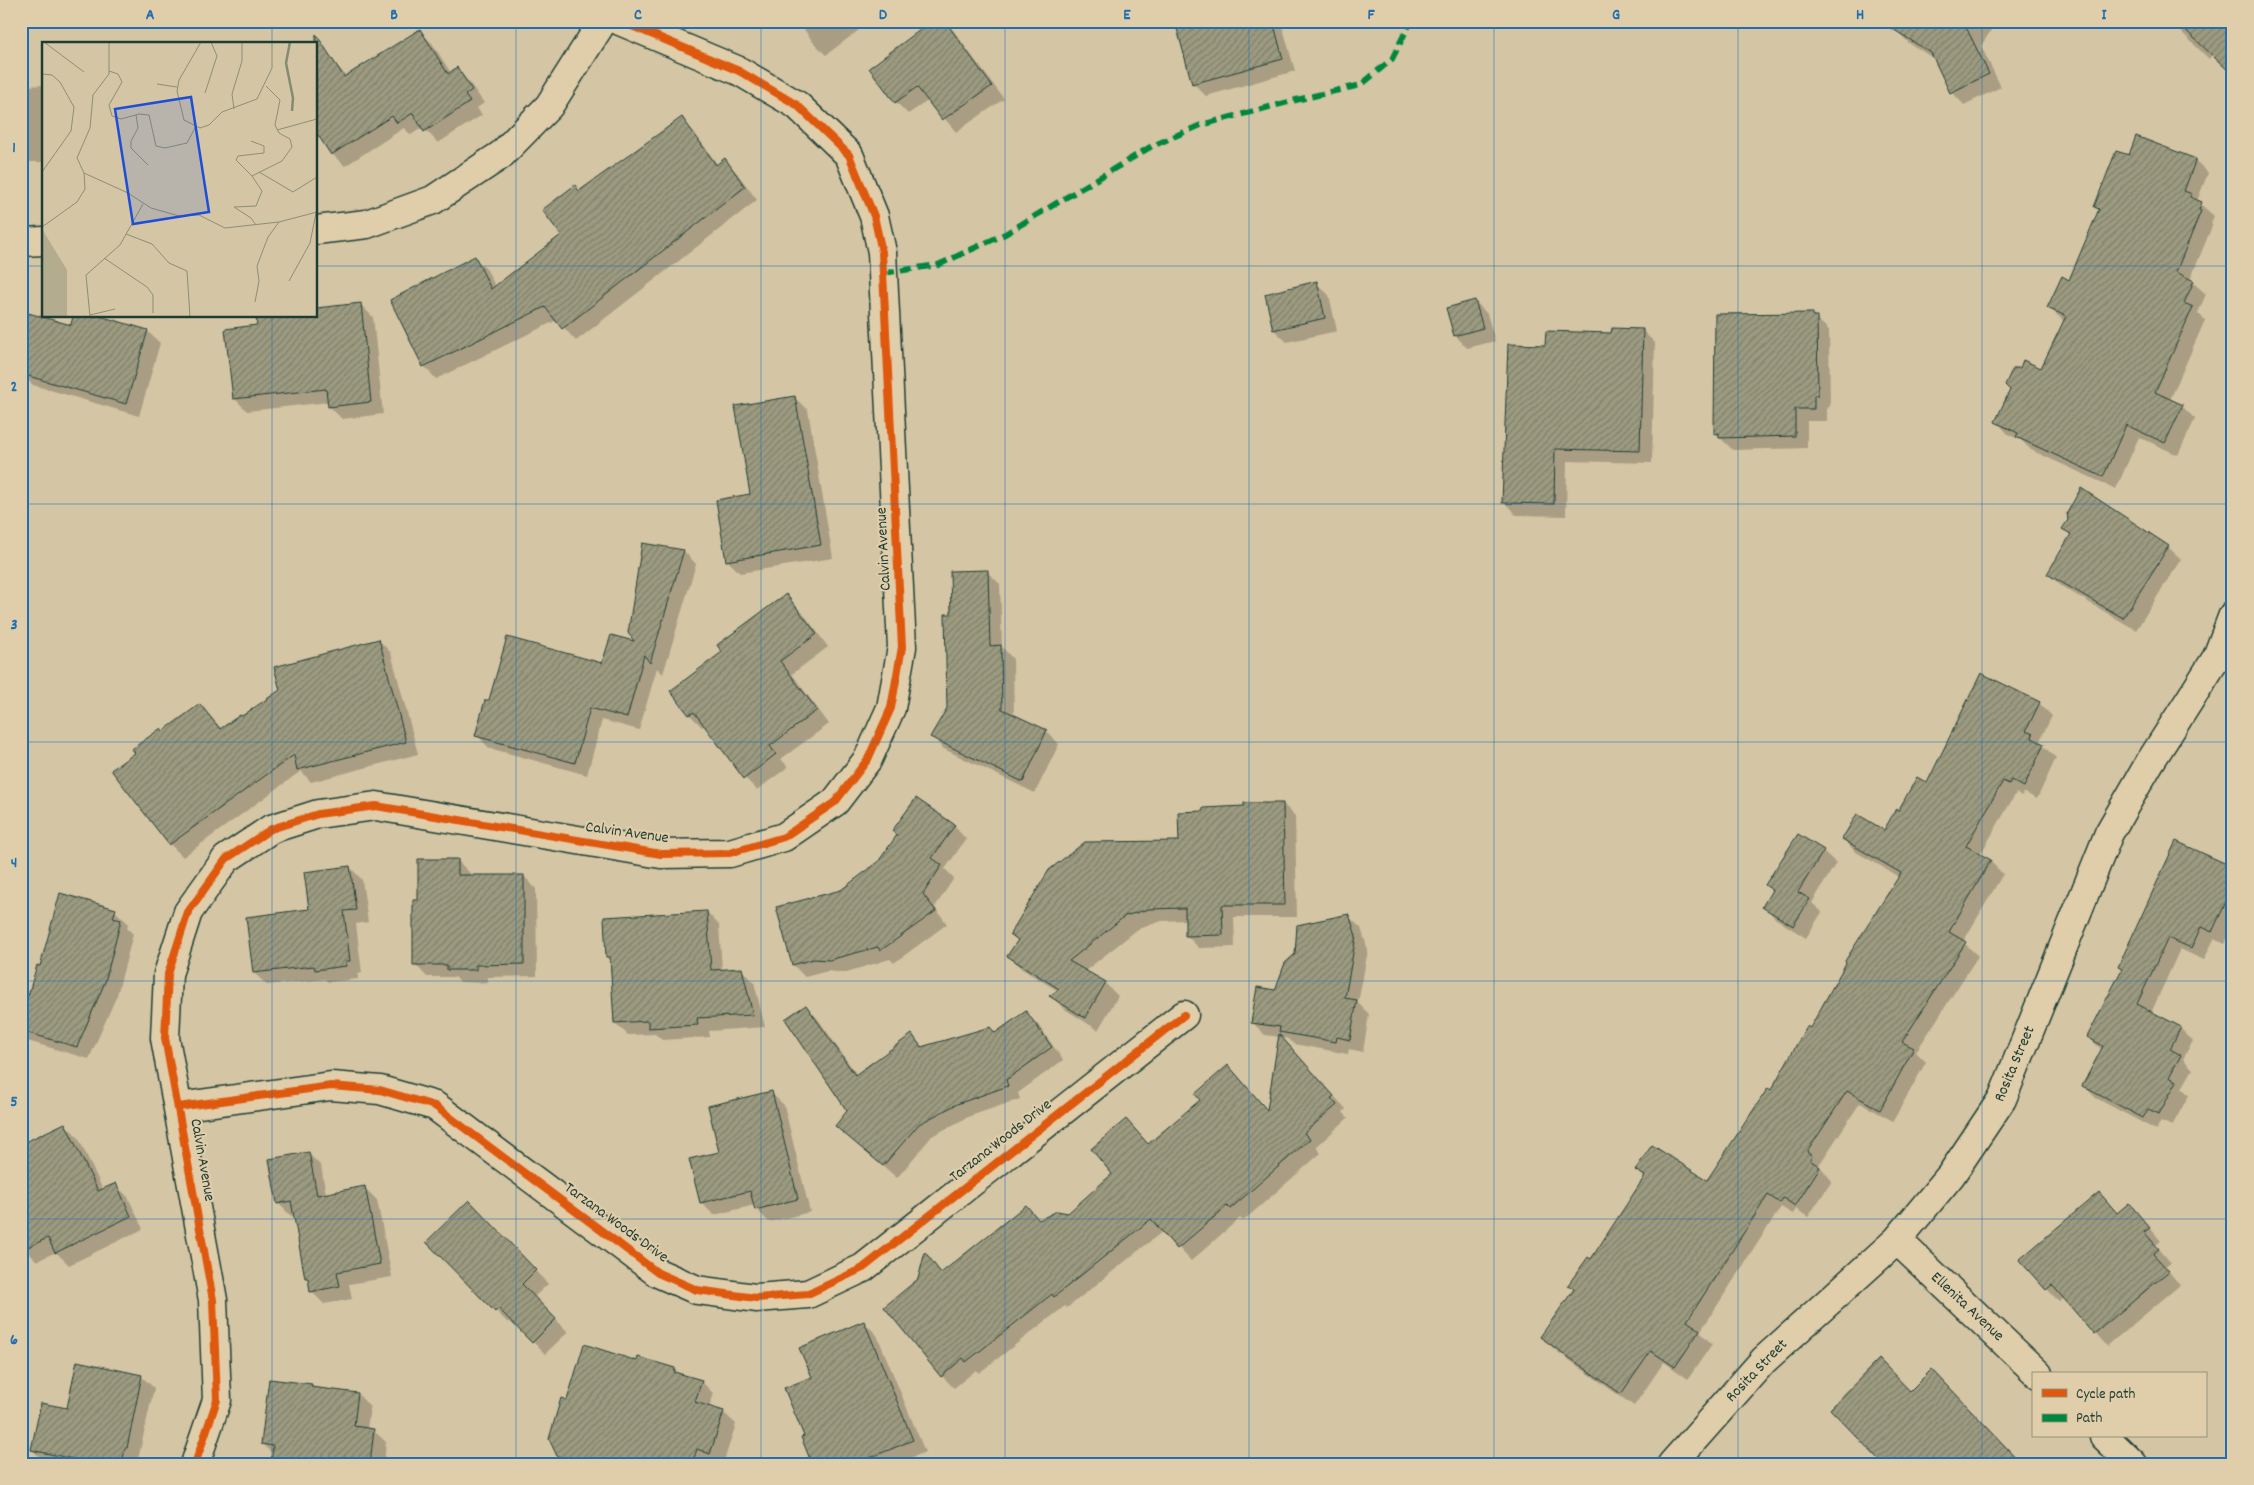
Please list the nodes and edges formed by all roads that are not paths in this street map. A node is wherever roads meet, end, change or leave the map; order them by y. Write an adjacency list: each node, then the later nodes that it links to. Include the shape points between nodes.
1 (603, 21): 3 (street, via 549,106 500,155 433,200 366,224)
2 (620, 21): 8 (street, Calvin Avenue, via 739,71 797,105 849,155 874,216 884,273 902,646 891,708 868,759 835,802 784,837 730,853 661,854 376,806 318,814 271,829 226,859 188,912 168,974 166,1038)
3 (318, 230)
4 (42, 241): 5 (street)
5 (21, 242)
6 (2233, 615): 9 (street, Rosita Street, via 2217,657 2109,833 2002,1100 1951,1175)
7 (1184, 1015): 8 (street, Tarzana Woods Drive, via 862,1268 808,1294 756,1298 697,1290 658,1273 435,1106 380,1090 331,1086)
8 (178, 1107): 12 (street, Calvin Avenue, via 214,1300 217,1400)
9 (1896, 1240): 10 (street, Ellenita Avenue); 13 (street, Rosita Street, via 1764,1360)
10 (2036, 1372)
11 (2106, 1438): 14 (street)
12 (195, 1464)
13 (1672, 1464)
14 (2133, 1464)

